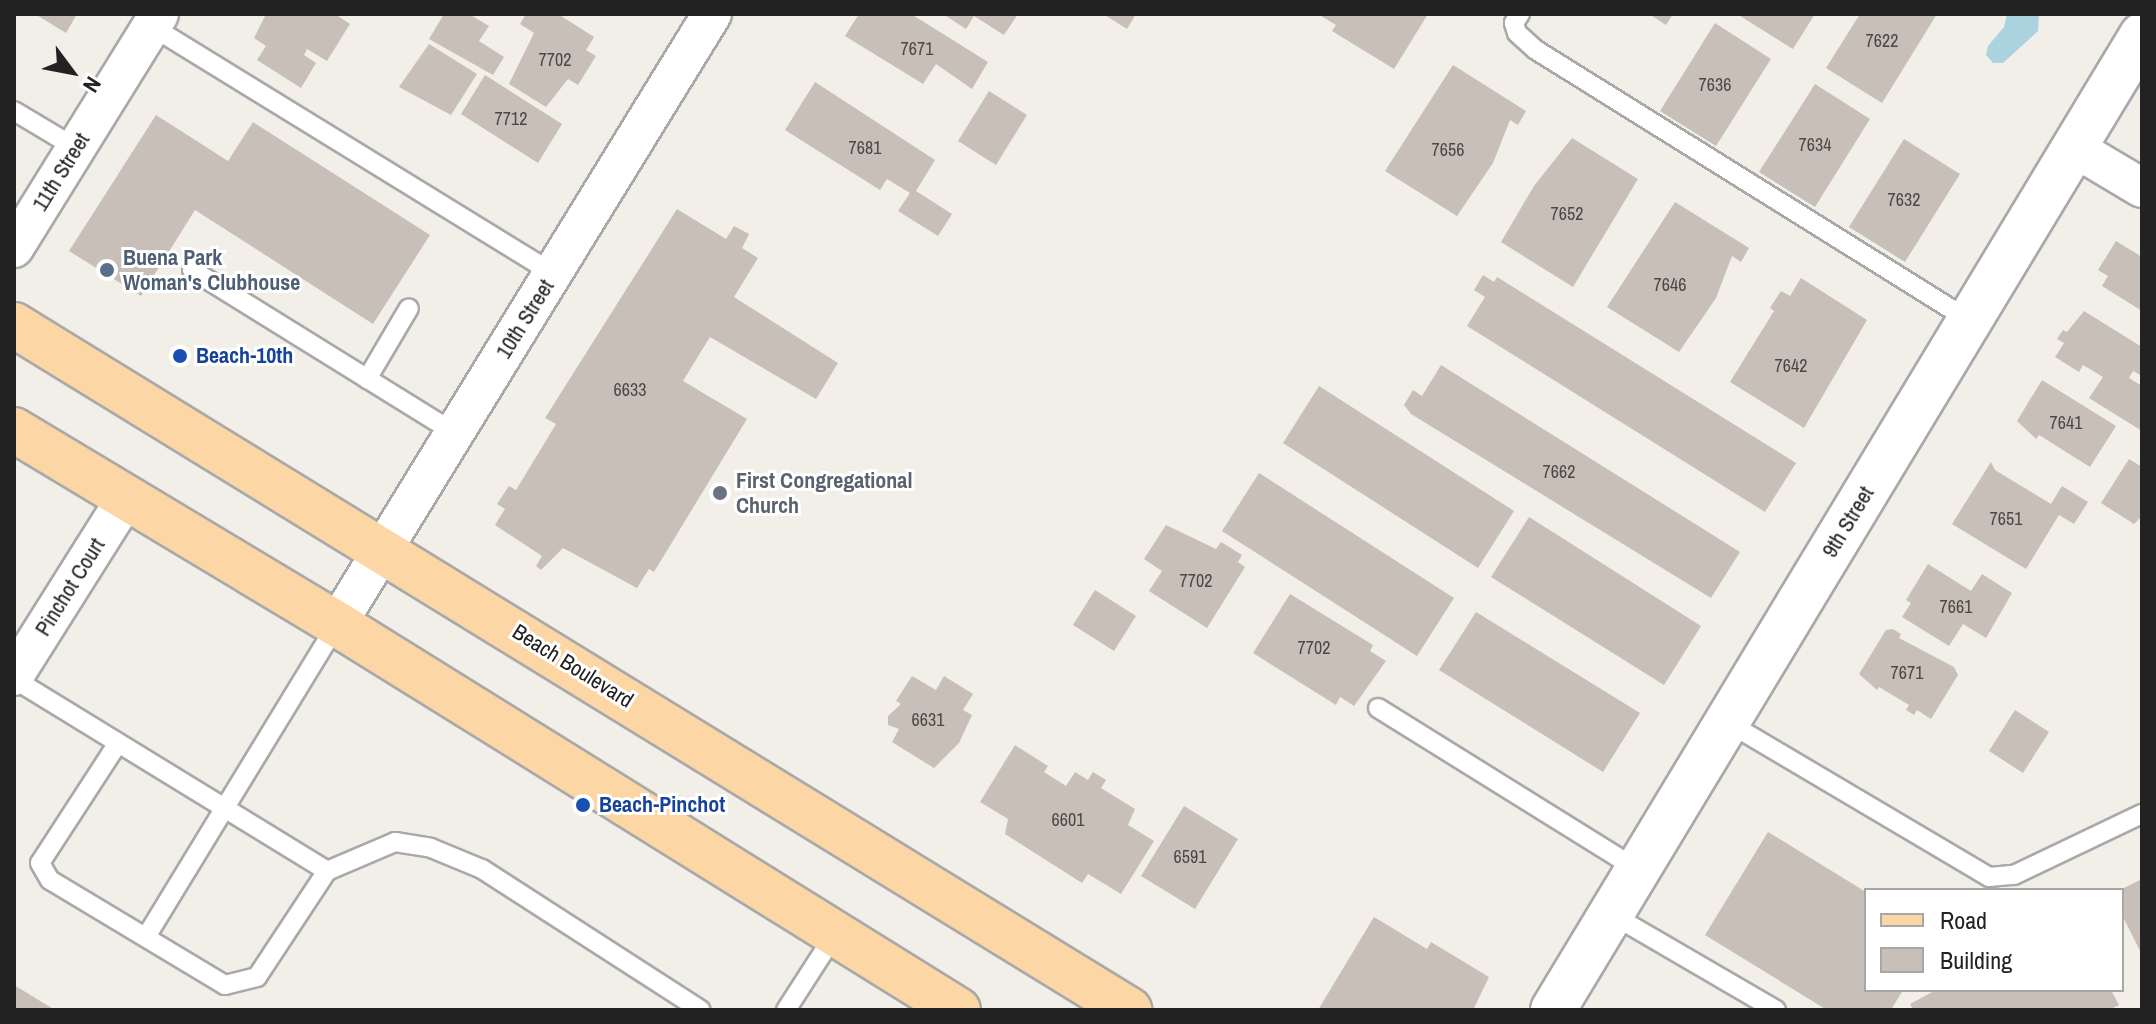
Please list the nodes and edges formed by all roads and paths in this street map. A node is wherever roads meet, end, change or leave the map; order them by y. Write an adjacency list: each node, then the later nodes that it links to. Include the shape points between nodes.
1 (712, 14): 11 (street, 10th Street)
2 (1520, 14): 13 (lane, via 1514,23 1517,33 1536,50)
3 (155, 20): 7 (street, 11th Street); 11 (lane)
4 (2142, 35): 6 (street, 9th Street)
5 (14, 111): 7 (lane)
6 (2073, 147): 8 (street); 13 (street, 9th Street)
7 (76, 148): 9 (street, 11th Street)
8 (2142, 188)
9 (14, 248)
10 (192, 270): 15 (lane)
11 (553, 273): 17 (street, 10th Street)
12 (409, 308): 15 (lane)
13 (1969, 320): 23 (street, 9th Street)
14 (14, 325): 19 (main road, Beach Boulevard)
15 (367, 379): 17 (lane)
16 (14, 430): 18 (main road)
17 (455, 433): 19 (street, 10th Street)
18 (126, 498): 20 (main road); 21 (street, Pinchot Court)
19 (384, 548): 20 (street, 10th Street); 35 (main road, Beach Boulevard)
20 (337, 624): 25 (lane); 30 (main road)
21 (14, 678): 24 (lane)
22 (1378, 708): 27 (lane)
23 (1727, 722): 26 (lane, via 1989,877 2014,875); 27 (street, 9th Street)
24 (118, 743): 25 (lane); 31 (lane, via 40,863 50,880)
25 (227, 809): 28 (lane); 31 (lane)
26 (2142, 814)
27 (1638, 870): 29 (street, 9th Street)
28 (327, 871): 31 (lane, via 257,977 244,983 225,985); 32 (lane, via 395,842 431,848 482,869)
29 (1611, 914): 36 (street, 9th Street); 37 (lane)
30 (835, 934): 33 (lane); 34 (main road)
31 (146, 937)
32 (701, 1010)
33 (786, 1010)
34 (958, 1010)
35 (1129, 1010)
36 (1553, 1010)
37 (1776, 1010)

